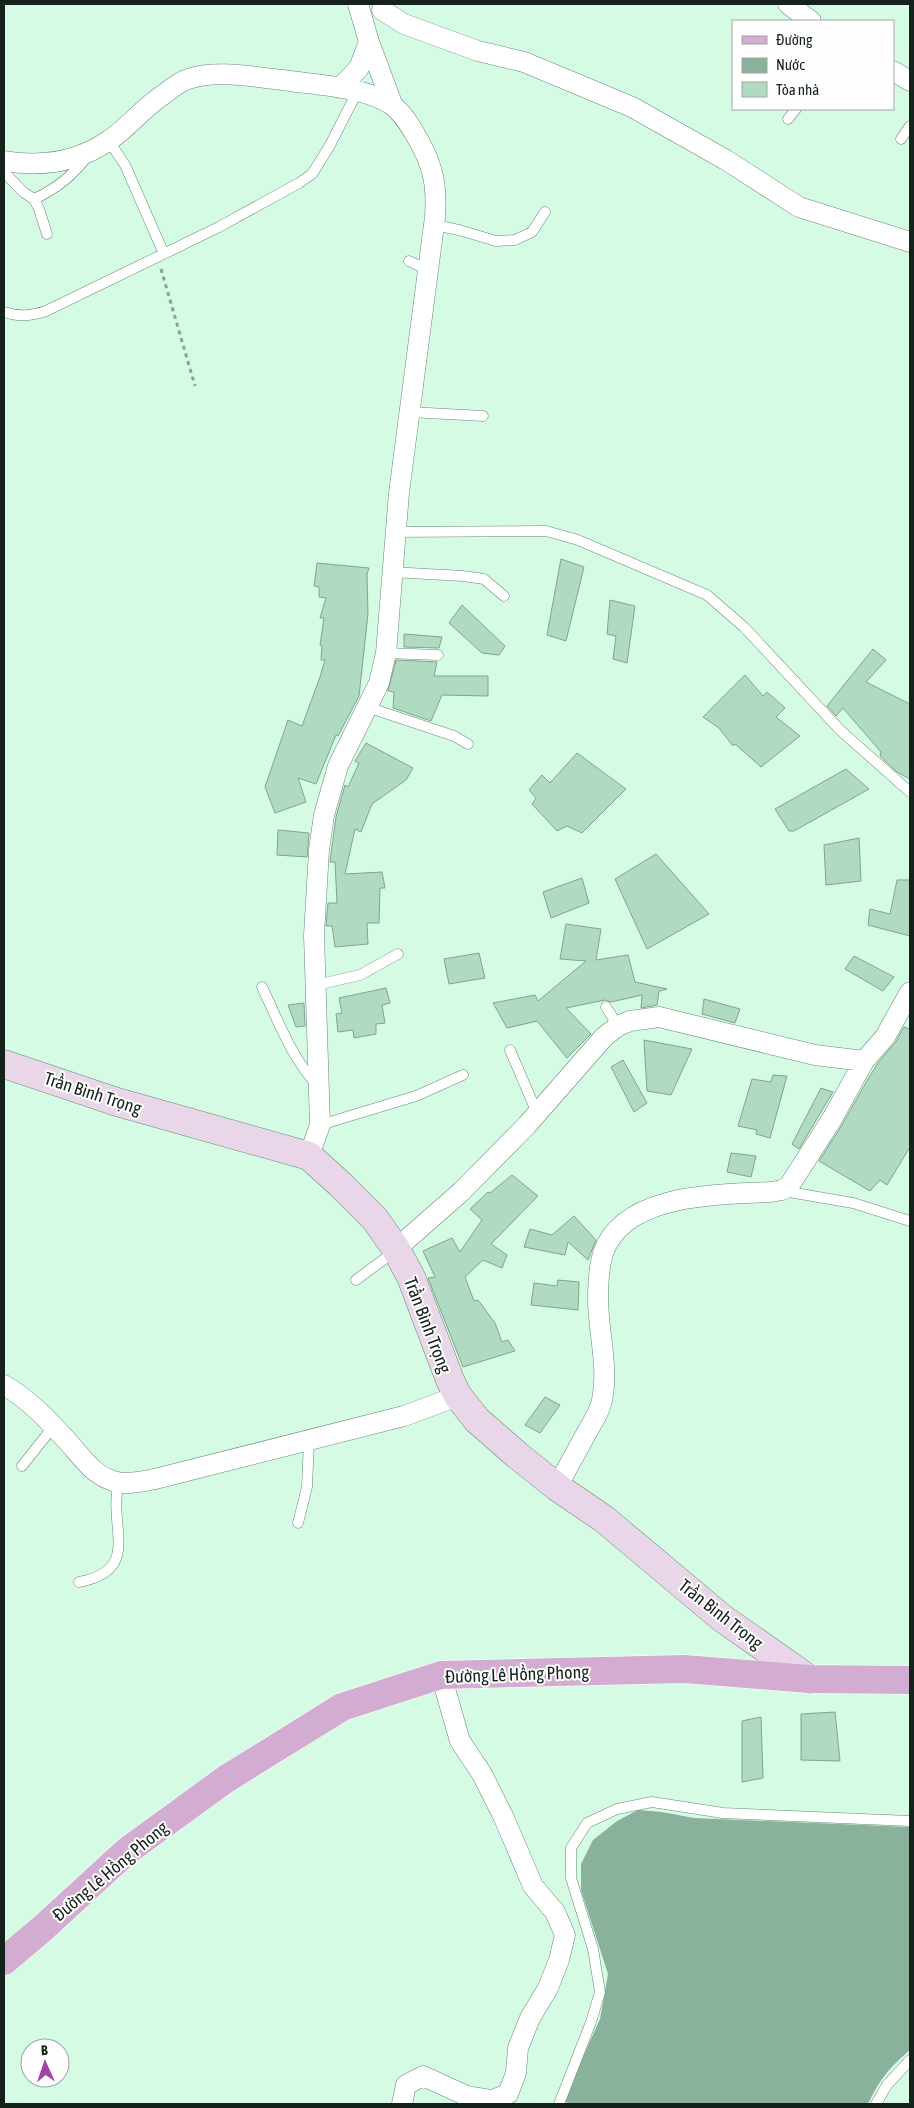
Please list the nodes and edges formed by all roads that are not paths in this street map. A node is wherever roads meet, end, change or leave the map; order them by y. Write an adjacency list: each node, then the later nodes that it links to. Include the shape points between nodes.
1 (358, 4): 5 (street)
2 (788, 4): 4 (street)
3 (384, 7): 5 (street); 21 (street, via 404,24 478,51 524,62 632,107 726,160 799,208)
4 (810, 20)
5 (368, 37): 8 (street, via 359,68); 9 (street)
6 (894, 72): 7 (street)
7 (910, 82)
8 (348, 90): 9 (street); 14 (street, via 232,75 188,79 148,105); 22 (lane, via 329,147 312,174)
9 (393, 106): 19 (street, via 410,124 427,155 437,190)
10 (795, 110): 11 (lane)
11 (788, 119)
12 (910, 126): 13 (lane)
13 (901, 139)
14 (100, 146): 15 (street, via 62,161 44,164); 17 (lane, via 58,186); 22 (lane, via 125,165)
15 (4, 161)
16 (4, 172): 17 (lane)
17 (34, 200): 20 (lane)
18 (545, 212): 19 (lane, via 532,232 515,240 496,241)
19 (434, 225): 24 (street)
20 (47, 234)
21 (910, 242)
22 (161, 255): 25 (lane, via 46,311 31,316)
23 (409, 260): 24 (lane)
24 (428, 270): 26 (street)
25 (4, 312)
26 (410, 412): 27 (lane); 28 (street)
27 (483, 416)
28 (395, 532): 29 (street); 35 (lane, via 546,531 578,540 707,595 744,627 840,730)
29 (391, 572): 30 (lane, via 484,579); 31 (street)
30 (504, 596)
31 (386, 653): 32 (lane); 33 (street, via 379,683)
32 (438, 655)
33 (367, 707): 34 (lane, via 454,736); 37 (street, via 338,766 324,815 314,935)
34 (468, 744)
35 (910, 792)
36 (398, 954): 37 (lane, via 360,975)
37 (316, 985): 46 (street)
38 (262, 987): 46 (lane, via 292,1051)
39 (910, 992): 43 (street, via 885,1037)
40 (606, 1006): 41 (lane)
41 (618, 1026): 43 (street, via 630,1021 659,1018 816,1054); 47 (street, via 604,1037)
42 (510, 1050): 47 (lane)
43 (864, 1061): 50 (street, via 827,1128 789,1186)
44 (4, 1064): 49 (street, Trần Bình Trọng, via 117,1102)
45 (463, 1075): 48 (lane, via 416,1096)
46 (319, 1088): 48 (street)
47 (537, 1113): 52 (street, via 462,1191)
48 (320, 1125): 49 (street)
49 (309, 1156): 52 (street, Trần Bình Trọng, via 374,1219)
50 (782, 1190): 51 (lane, via 853,1203); 60 (street, via 695,1197 662,1204 635,1215 618,1229 603,1253 600,1272 598,1298 605,1385 602,1402)
51 (910, 1221)
52 (396, 1249): 53 (lane); 55 (street, Trần Bình Trọng, via 411,1278)
53 (356, 1280)
54 (4, 1385): 56 (street)
55 (458, 1396): 57 (street, via 404,1416); 60 (street, Trần Bình Trọng, via 477,1420)
56 (53, 1427): 58 (lane); 59 (street, via 92,1470)
57 (309, 1440): 59 (street, via 155,1479); 61 (lane, via 307,1486)
58 (22, 1466)
59 (119, 1483): 62 (lane, via 116,1560 108,1572 93,1580)
60 (557, 1487): 64 (street, Trần Bình Trọng, via 604,1519 722,1618)
61 (298, 1522)
62 (79, 1582)
63 (441, 1675): 64 (main road, Đường Lê Hồng Phong, via 684,1669); 67 (main road, Đường Lê Hồng Phong, via 342,1706 226,1779 127,1851); 69 (street, via 460,1742 482,1774 533,1886 555,1912 564,1935 548,1988 530,2018 518,2048 516,2073 508,2094)
64 (809, 1679): 65 (main road, Đường Lê Hồng Phong)
65 (910, 1680)
66 (910, 1821): 71 (lane, via 723,1813 652,1802 617,1809 587,1823 571,1848 571,1878 594,1949 600,1992)
67 (4, 1961)
68 (910, 2060): 72 (lane, via 887,2085)
69 (497, 2101): 70 (street, via 467,2096 423,2076 406,2085)
70 (402, 2104)
71 (559, 2104)
72 (876, 2104)

